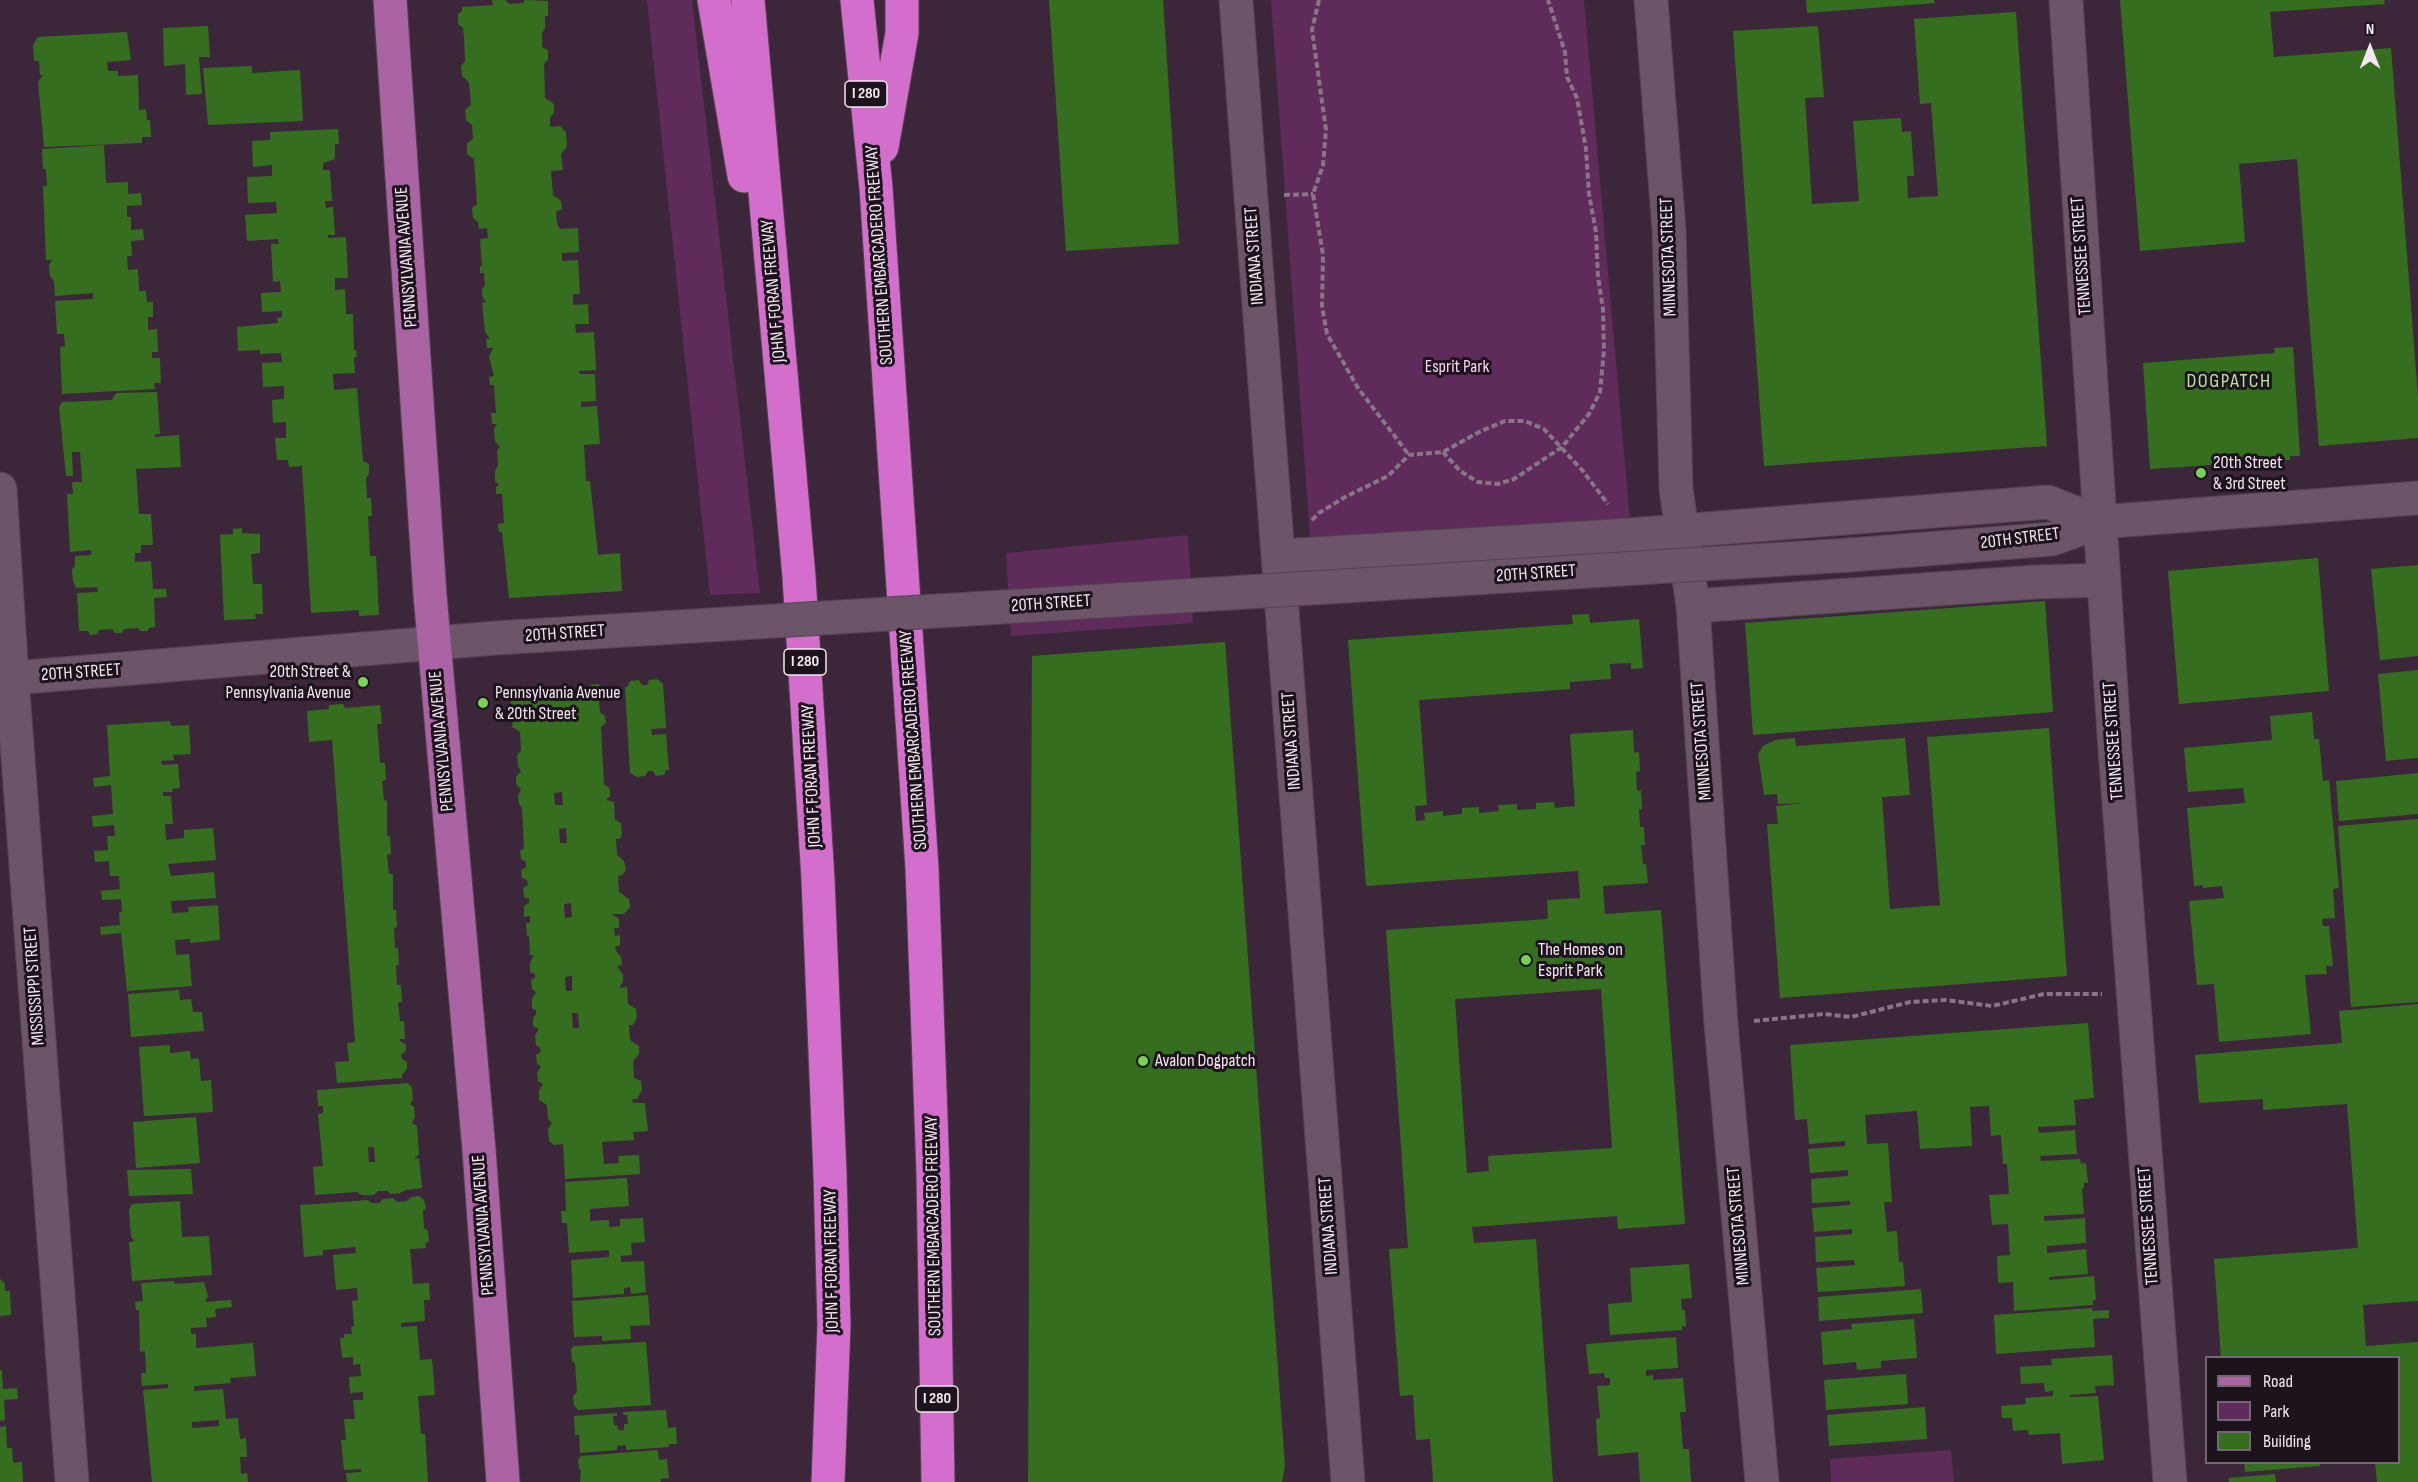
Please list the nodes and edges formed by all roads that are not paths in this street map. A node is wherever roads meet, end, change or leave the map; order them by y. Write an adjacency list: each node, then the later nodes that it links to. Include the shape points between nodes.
1 (390, 0): 18 (main road, PENNSYLVANIA AVENUE)
2 (714, 0): 10 (highway)
3 (748, 0): 10 (highway, JOHN F FORAN FREEWAY / I 280)
4 (856, 0): 9 (highway, SOUTHERN EMBARCADERO FREEWAY / I 280)
5 (902, 0): 9 (highway, via 902,33)
6 (1236, 0): 15 (street, INDIANA STREET)
7 (1652, 0): 14 (street, MINNESOTA STREET, via 1669,230 1676,489)
8 (2066, 0): 13 (street, TENNESSEE STREET)
9 (876, 188): 23 (highway, SOUTHERN EMBARCADERO FREEWAY / I 280, via 922,868 933,1161)
10 (785, 416): 22 (highway, JOHN F FORAN FREEWAY / I 280, via 818,879 830,1162 834,1325)
11 (0, 489): 19 (street, MISSISSIPPI STREET)
12 (2418, 498): 13 (street, 20TH STREET)
13 (2099, 522): 14 (street, 20TH STREET, via 2048,502); 16 (street, TENNESSEE STREET); 18 (street, 20TH STREET, bridge, via 2052,539 1850,555)
14 (1683, 532): 15 (street, 20TH STREET); 17 (street, MINNESOTA STREET)
15 (1279, 556): 24 (street, INDIANA STREET)
16 (2103, 580): 17 (street); 26 (street, TENNESSEE STREET)
17 (1693, 606): 25 (street, MINNESOTA STREET, via 1721,1024)
18 (434, 644): 19 (street, 20TH STREET); 21 (main road, PENNSYLVANIA AVENUE, via 479,1150)
19 (6, 679): 20 (street, MISSISSIPPI STREET)
20 (72, 1482)
21 (503, 1482)
22 (828, 1482)
23 (938, 1482)
24 (1348, 1482)
25 (1762, 1482)
26 (2170, 1482)

